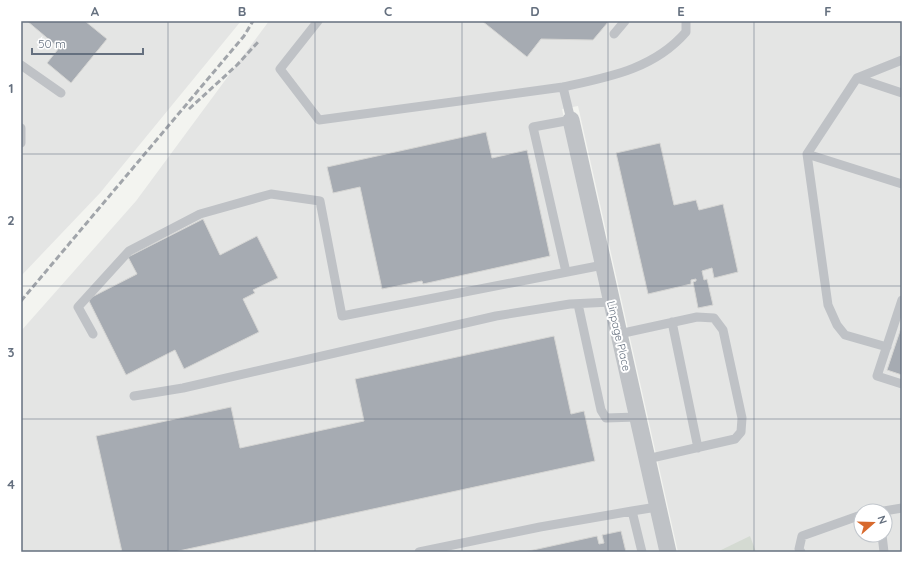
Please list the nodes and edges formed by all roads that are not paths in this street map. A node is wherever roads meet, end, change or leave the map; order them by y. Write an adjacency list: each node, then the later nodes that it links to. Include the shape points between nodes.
1 (318, 21): 8 (lane, via 280,69 319,120)
2 (625, 21): 4 (lane)
3 (686, 21): 8 (lane, via 686,32 674,46 651,61 610,77)
4 (614, 34)
5 (902, 60): 7 (lane)
6 (21, 65): 9 (lane)
7 (858, 78): 10 (lane); 14 (lane)
8 (563, 87): 11 (lane)
9 (61, 93)
10 (902, 94)
11 (571, 120): 16 (street, Linpage Place); 17 (lane, via 533,127)
12 (21, 128): 13 (lane)
13 (21, 143)
14 (807, 154): 15 (lane); 24 (lane, via 828,305 837,325 845,335)
15 (902, 184)
16 (603, 265): 17 (lane); 19 (street, Linpage Place)
17 (566, 272): 22 (lane, via 342,316 320,201 271,194 200,214 128,251 78,306)
18 (902, 300): 24 (lane)
19 (612, 302): 20 (lane); 23 (street, Linpage Place)
20 (578, 304): 26 (lane, via 496,316 184,388); 27 (lane, via 601,410 606,418)
21 (672, 322): 23 (lane); 28 (lane); 28 (lane, via 697,317 714,318 723,330 742,418 741,432 735,439)
22 (92, 334)
23 (619, 334): 27 (street, Linpage Place)
24 (886, 347): 25 (lane, via 877,376)
25 (902, 384)
26 (134, 396)
27 (637, 417): 29 (street, Linpage Place)
28 (698, 448): 29 (lane)
29 (647, 459): 30 (street, Linpage Place)
30 (657, 506): 31 (lane); 35 (street, Linpage Place)
31 (632, 512): 33 (lane, via 540,527); 34 (lane)
32 (853, 518): 36 (lane, via 802,536 799,549)
33 (419, 552)
34 (642, 552)
35 (668, 552)
36 (801, 552)

